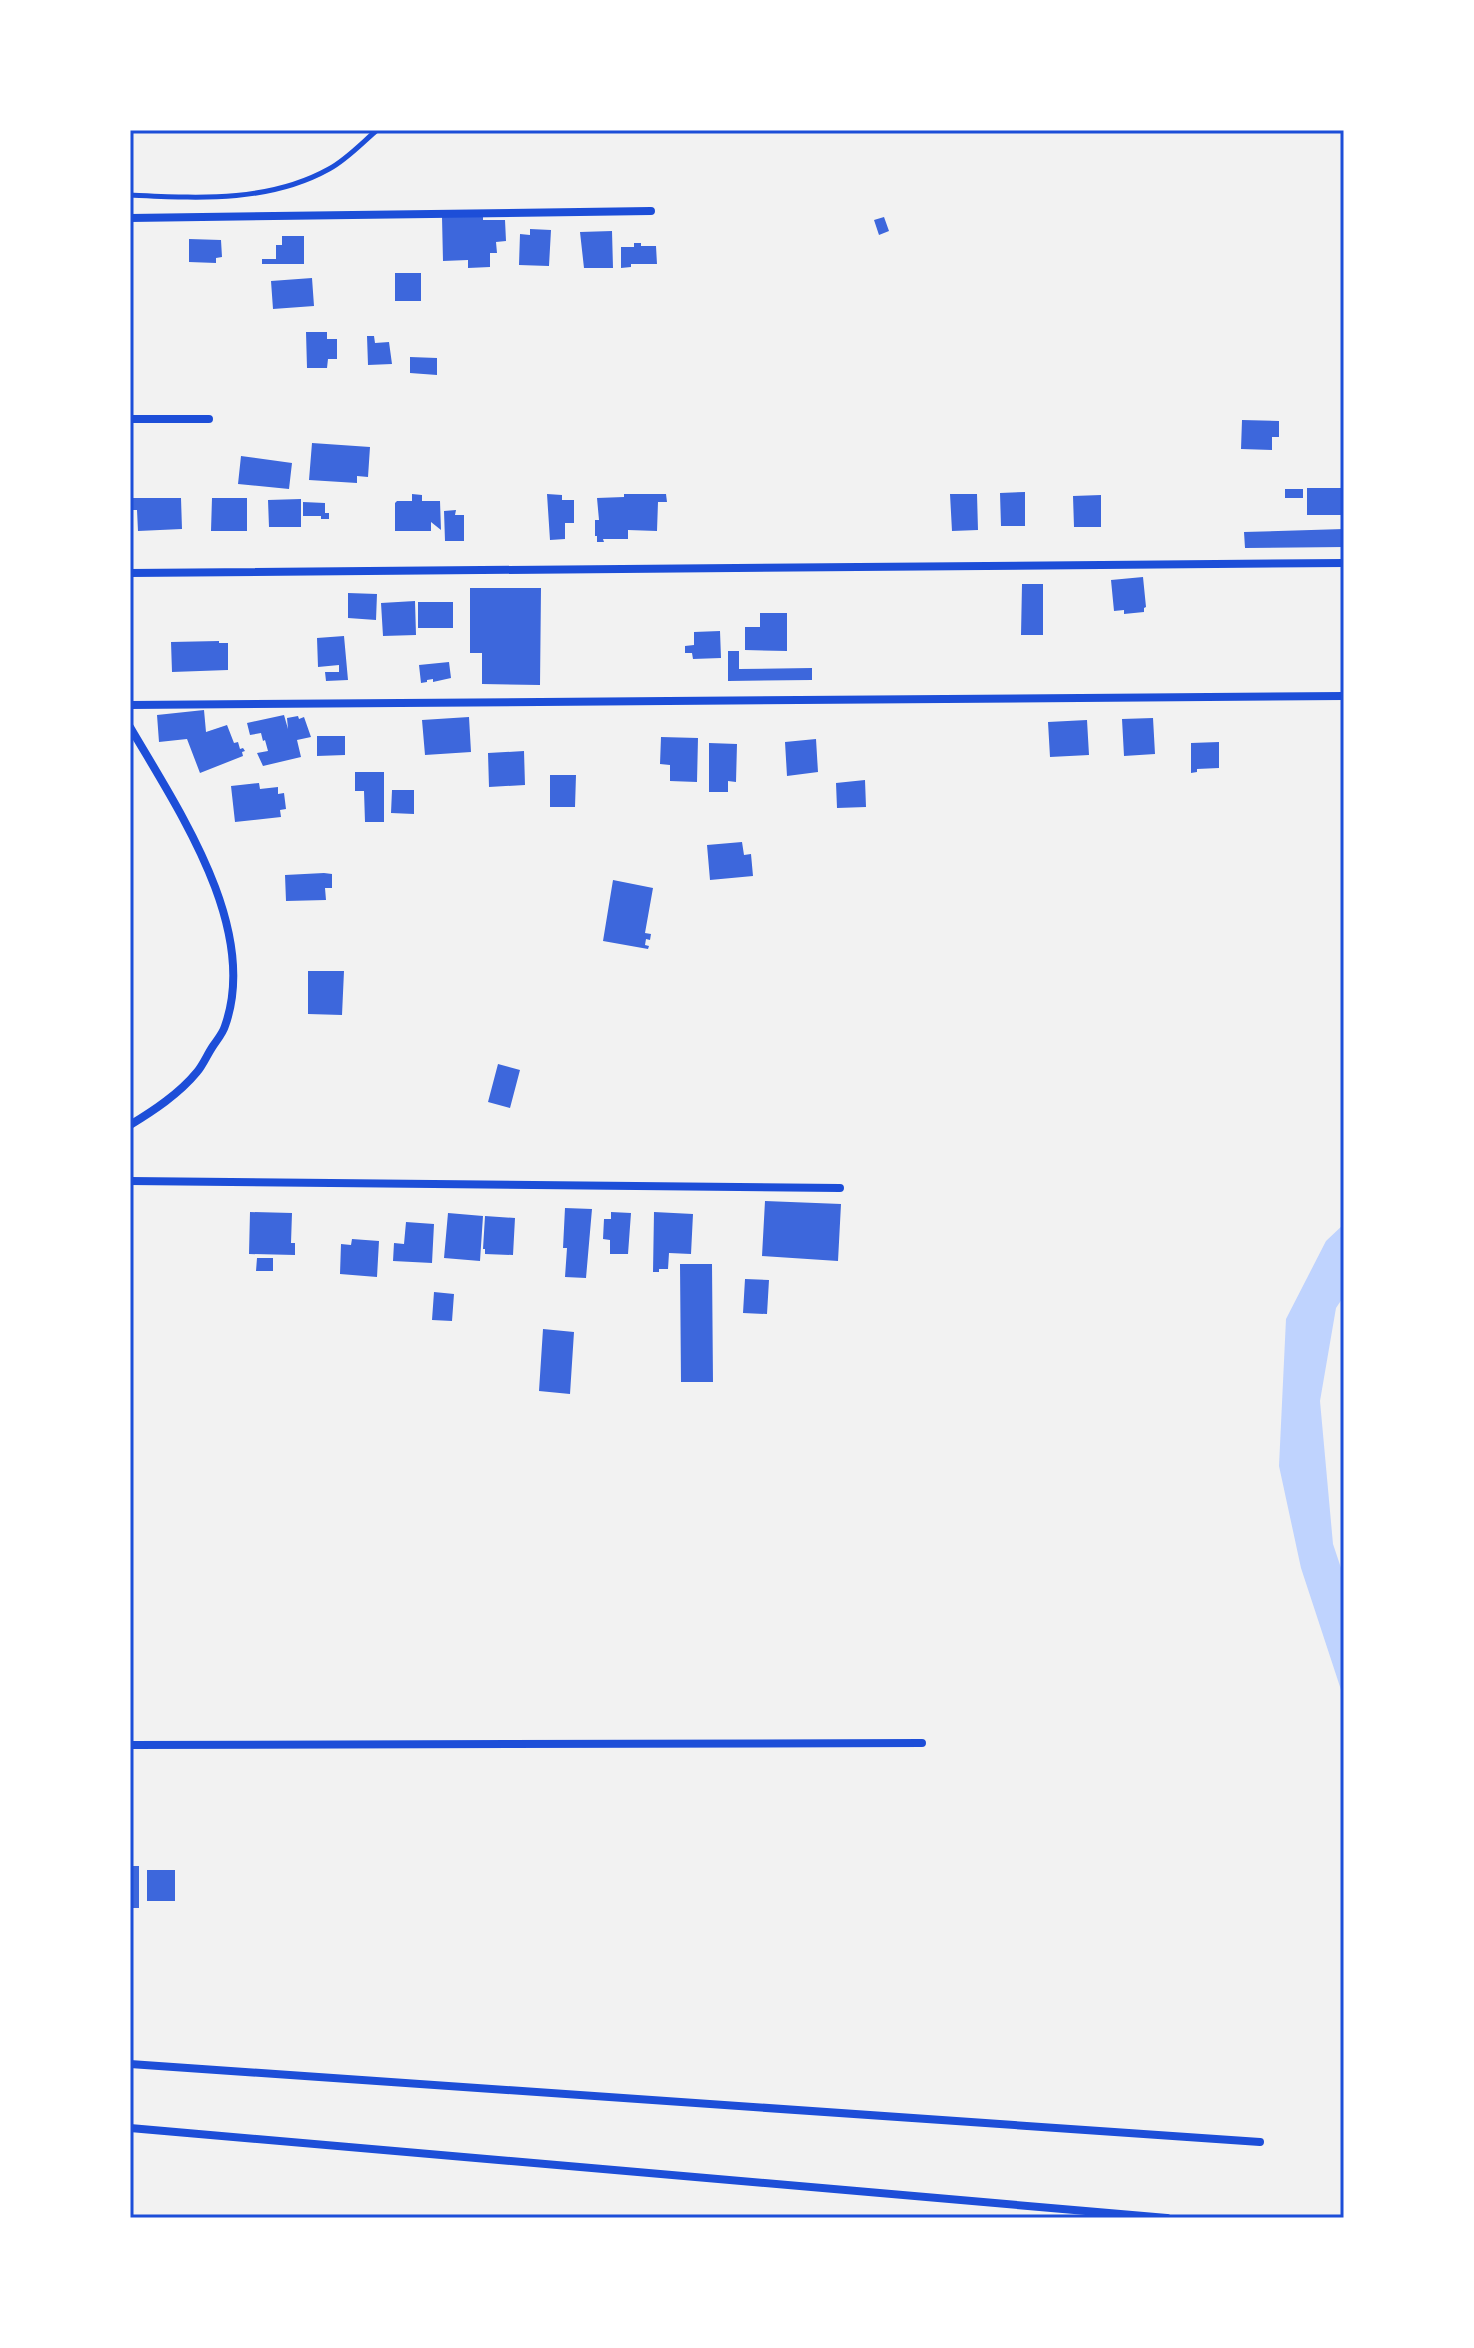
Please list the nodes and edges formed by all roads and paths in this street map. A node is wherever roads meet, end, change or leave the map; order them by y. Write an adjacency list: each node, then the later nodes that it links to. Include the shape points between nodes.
1 (377, 130): 2 (lane, via 331,168 278,190 251,195)
2 (130, 195)
3 (651, 211): 4 (street)
4 (130, 218)
5 (130, 419): 6 (street)
6 (209, 419)
7 (1344, 563): 8 (street)
8 (130, 573)
9 (1344, 696): 10 (street)
10 (130, 705)
11 (130, 727): 12 (street, via 213,877 229,936 234,982 225,1027 196,1073)
12 (130, 1125)
13 (130, 1181): 14 (street)
14 (840, 1188)
15 (922, 1743): 16 (street)
16 (130, 1745)
17 (130, 2064): 19 (street)
18 (130, 2128): 20 (street)
19 (1260, 2142)
20 (1167, 2218)

